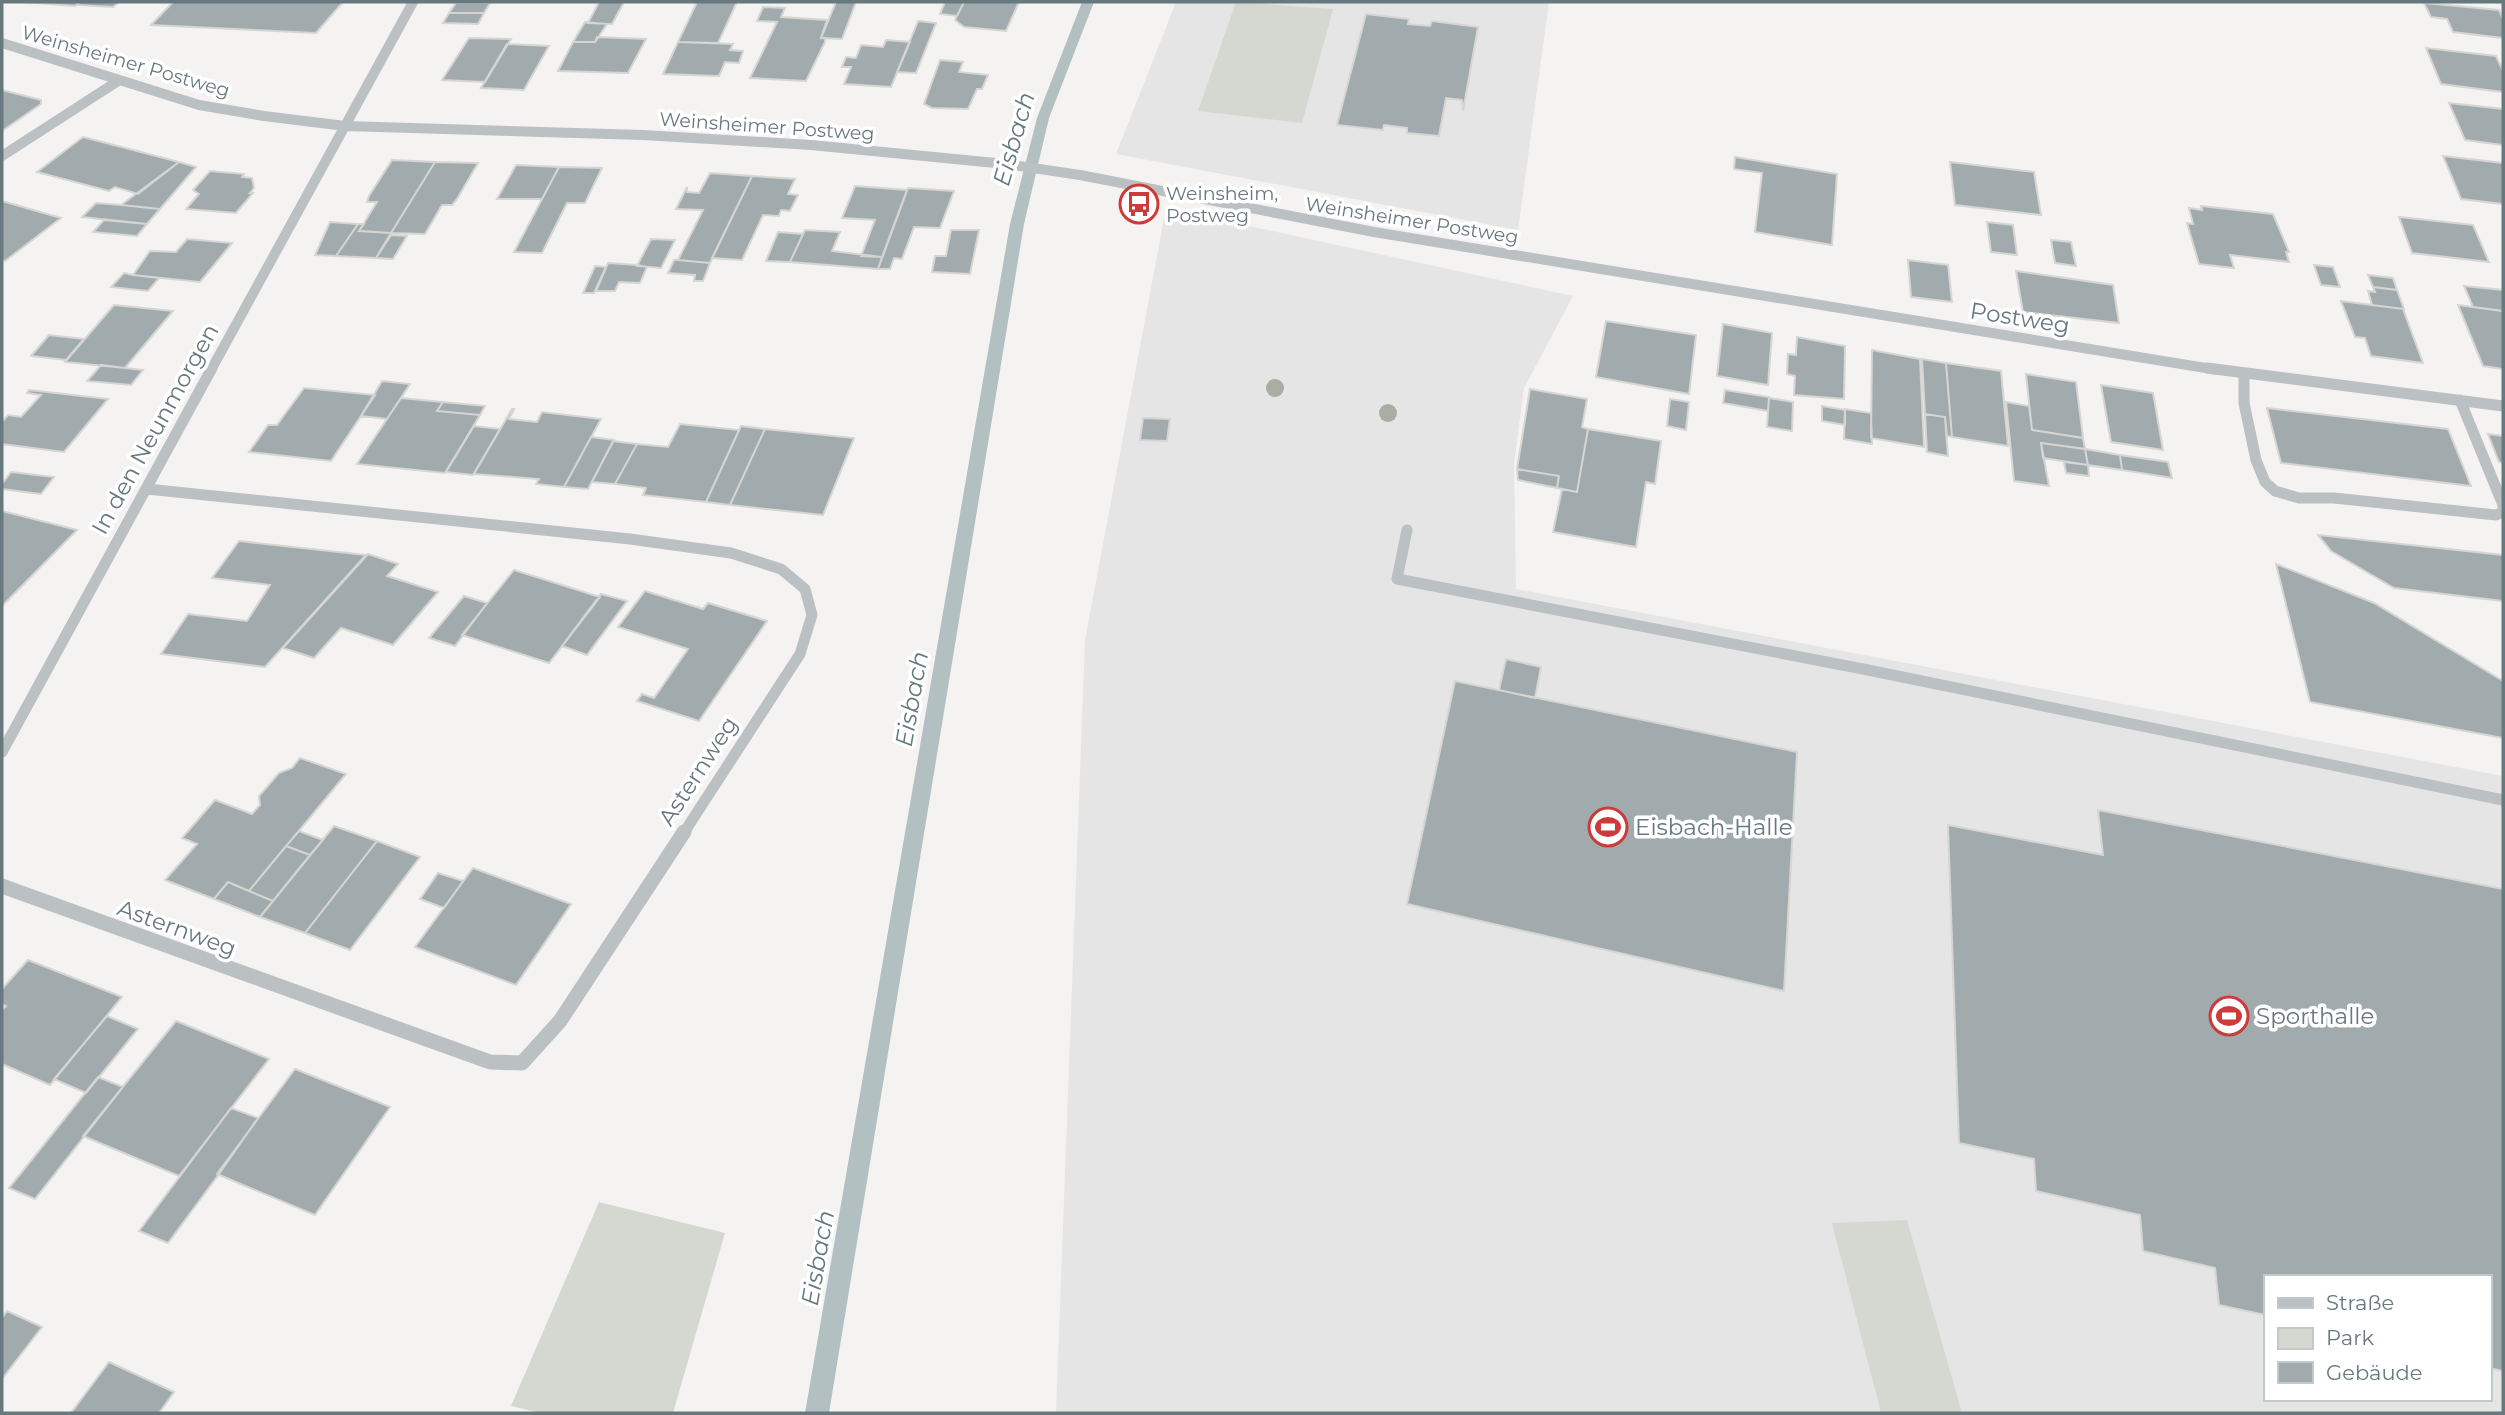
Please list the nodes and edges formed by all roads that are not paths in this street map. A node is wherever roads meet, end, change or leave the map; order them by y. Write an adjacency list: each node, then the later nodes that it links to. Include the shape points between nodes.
1 (413, 2): 4 (street, In den Neunmorgen)
2 (2, 43): 3 (street, Weinsheimer Postweg)
3 (118, 81): 4 (street, Weinsheimer Postweg, via 199,104); 5 (street)
4 (345, 126): 6 (street, Weinsheimer Postweg, via 656,136 1006,164); 10 (street, In den Neunmorgen)
5 (2, 156)
6 (1531, 258): 7 (street, Postweg)
7 (2244, 373): 8 (street, Postweg); 8 (street, via 2244,403 2256,460 2264,482 2275,491 2299,498 2496,515 2503,512 2503,505)
8 (2460, 400): 9 (street, Postweg)
9 (2503, 406)
10 (147, 489): 12 (street, In den Neunmorgen); 14 (street, Asternweg, via 731,553 781,569 805,589 813,615 800,654 560,1021 522,1063 490,1062)
11 (1406, 530): 13 (street, via 1397,579)
12 (2, 752)
13 (2503, 800)
14 (2, 886)

